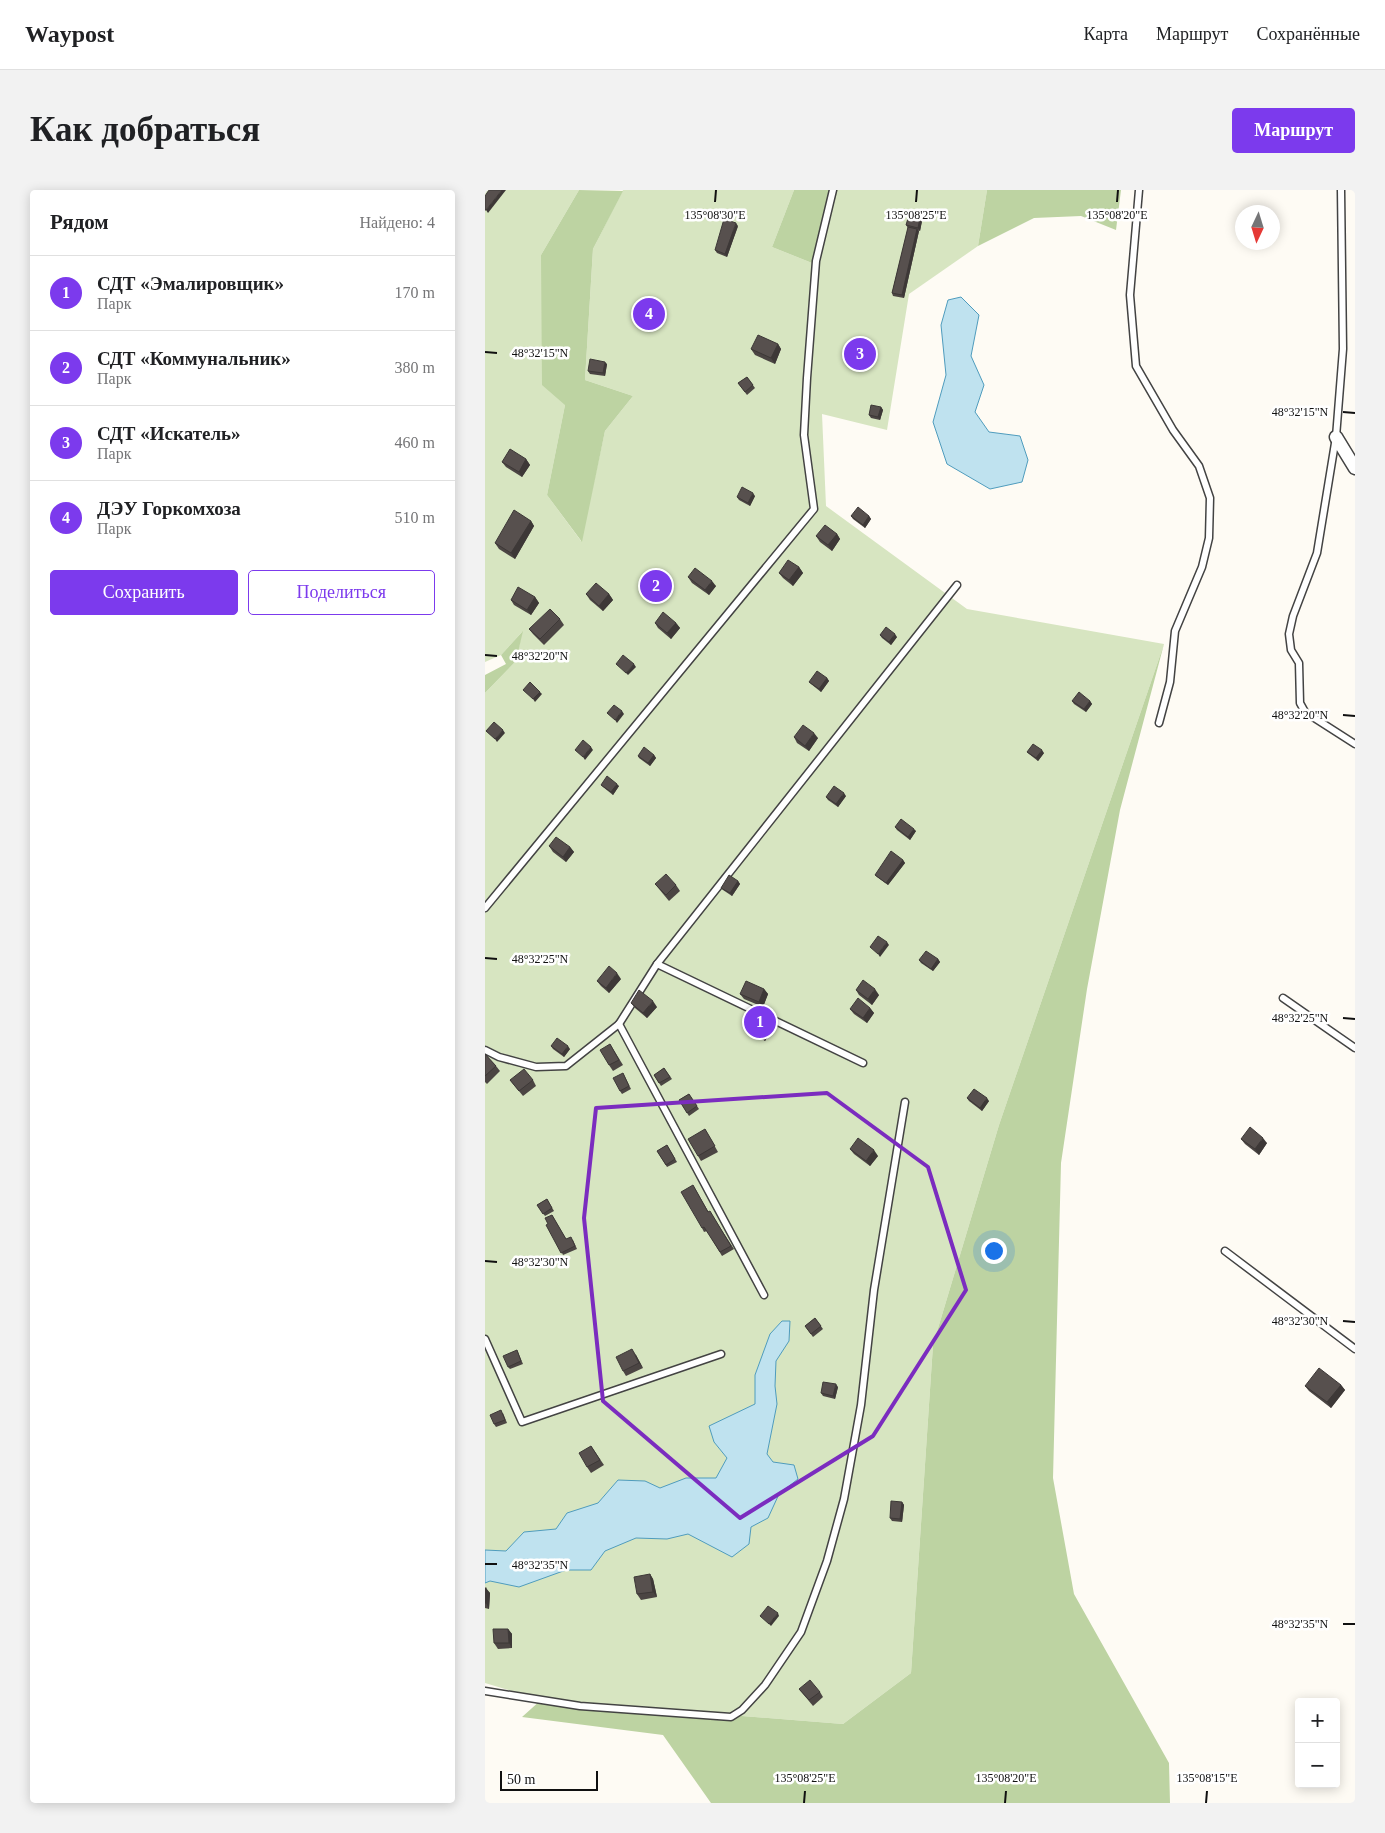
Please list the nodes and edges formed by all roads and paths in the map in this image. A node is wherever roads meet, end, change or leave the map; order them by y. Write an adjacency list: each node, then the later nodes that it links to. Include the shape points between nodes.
1 (833, 190): 9 (lane, via 816,261 807,378 804,435 814,509)
2 (1139, 190): 7 (lane, via 1130,295 1136,366 1173,430 1199,466 1210,498 1209,538 1202,567 1175,631 1170,682)
3 (1341, 190): 4 (lane, via 1343,349)
4 (1337, 437): 5 (street); 8 (lane, via 1317,553 1289,634 1291,650 1299,662 1300,703 1305,712)
5 (1355, 468)
6 (957, 586): 10 (lane)
7 (1159, 723)
8 (1355, 744)
9 (485, 908)
10 (657, 964): 12 (lane); 15 (lane)
11 (1283, 998): 13 (lane)
12 (619, 1024): 14 (lane, via 566,1066 536,1066); 18 (lane)
13 (1355, 1048)
14 (485, 1050)
15 (863, 1063)
16 (905, 1102): 22 (lane, via 874,1290 861,1405 844,1499 827,1560 801,1632 765,1685 743,1710 731,1717 579,1706)
17 (1225, 1251): 20 (lane)
18 (764, 1295)
19 (485, 1339): 21 (lane, via 522,1422)
20 (1355, 1349)
21 (721, 1354)
22 (485, 1691)

